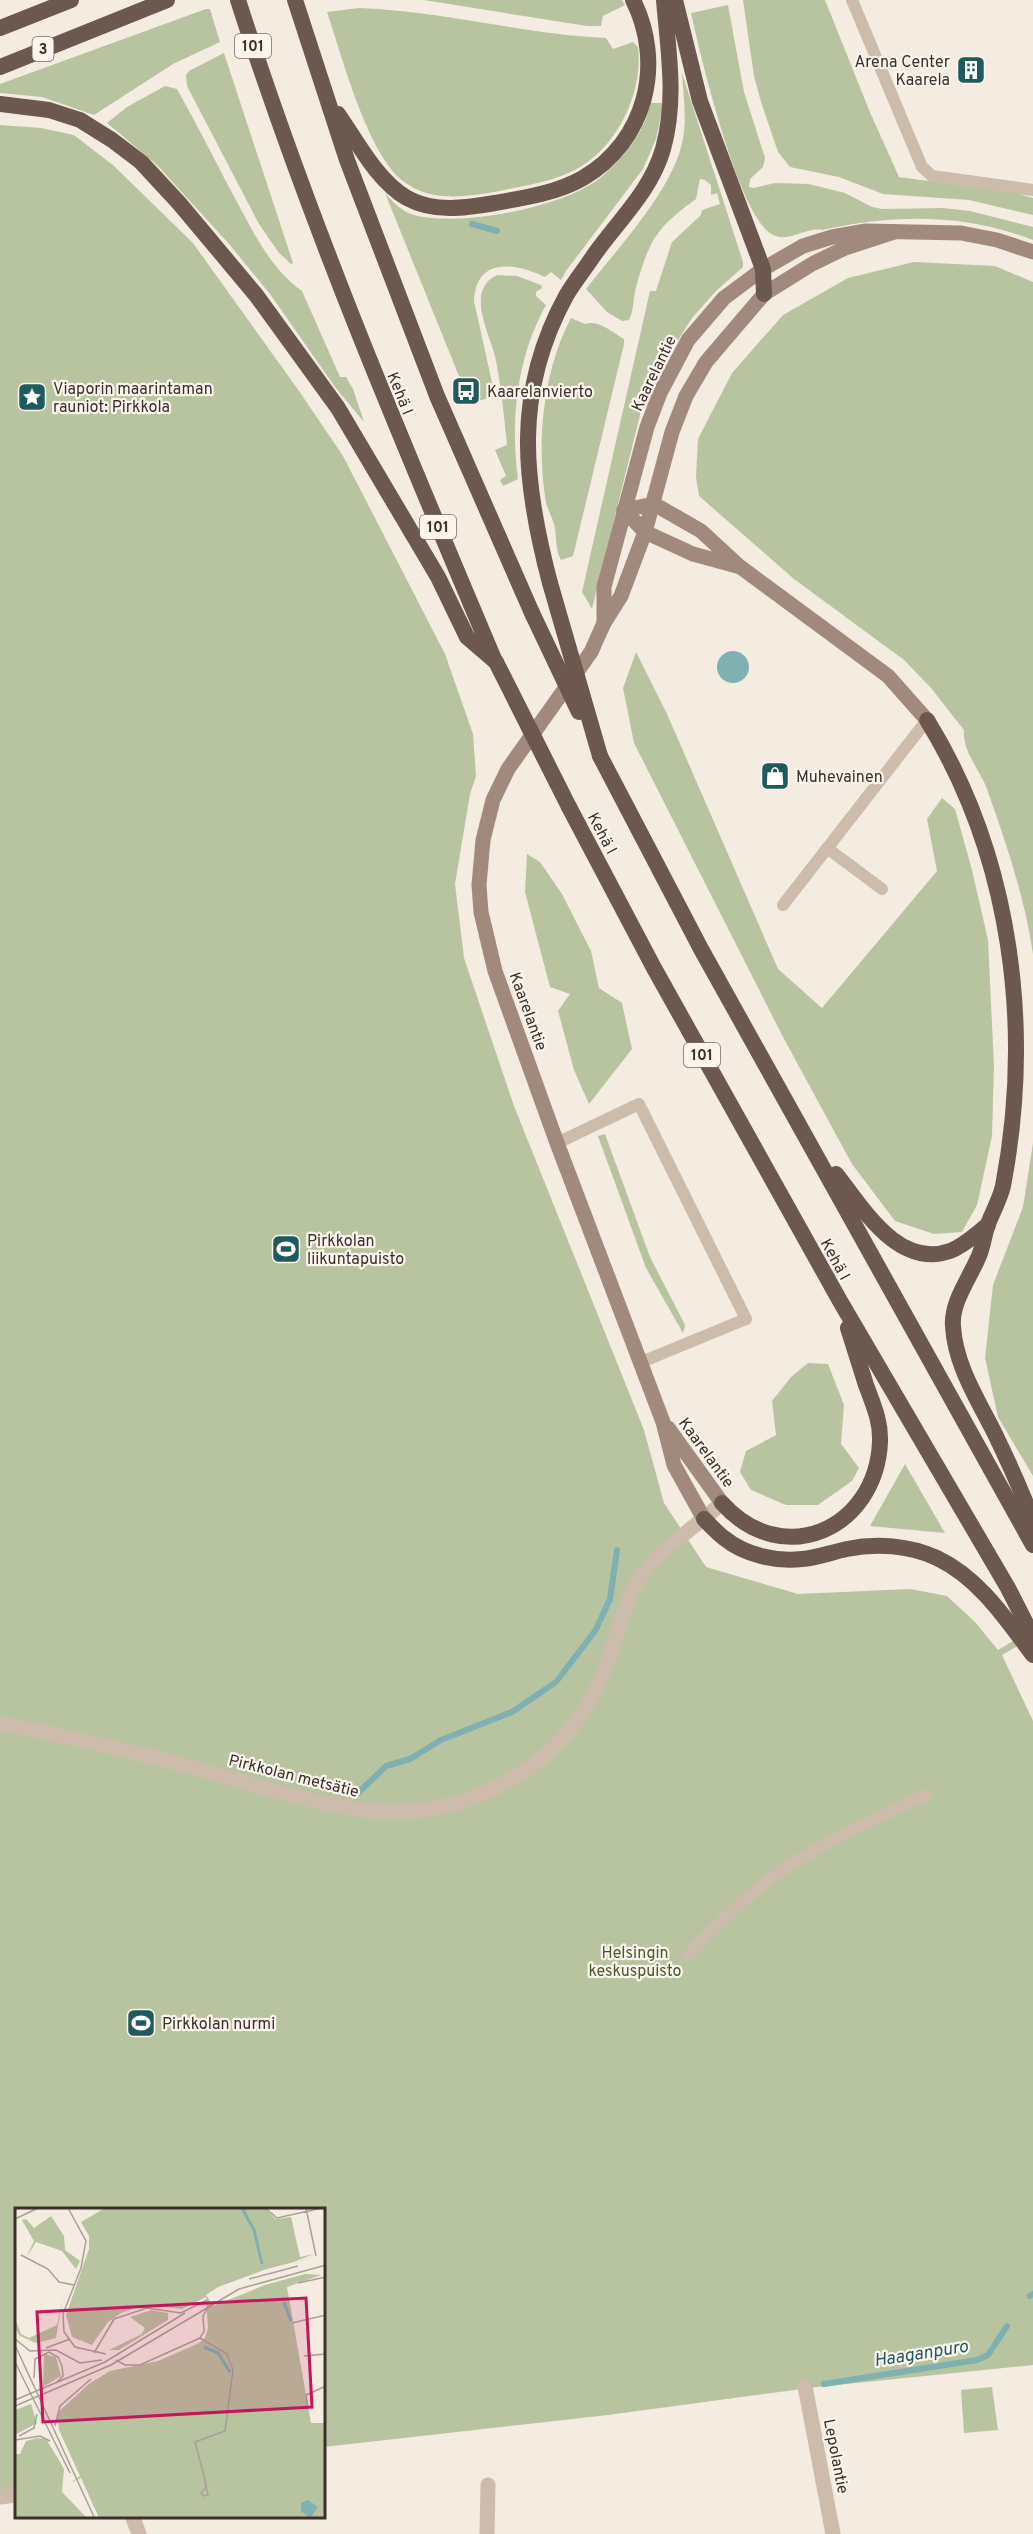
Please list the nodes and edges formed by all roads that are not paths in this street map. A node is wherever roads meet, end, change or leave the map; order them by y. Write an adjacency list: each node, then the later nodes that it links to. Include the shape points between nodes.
1 (71, 0): 9 (highway, 3)
2 (167, 0): 10 (highway, 3)
3 (238, 0): 23 (highway, Kehä I / 101, via 268,92 381,393)
4 (295, 0): 11 (highway, Kehä I)
5 (633, 0): 11 (highway, via 645,28 650,69 640,108 614,153 599,167 561,188 463,208 423,204 407,198 382,177)
6 (664, 0): 25 (highway, bridge, via 672,82 670,123 663,152 649,182 567,295 548,332 535,374 526,444 536,529)
7 (675, 0): 16 (highway, via 700,101)
8 (852, 0): 13 (lane, via 922,167 932,176)
9 (0, 28)
10 (0, 67)
11 (329, 101): 25 (highway, Kehä I, bridge, via 347,160 437,396 532,614)
12 (0, 104): 23 (highway, via 49,110 80,120 141,162 179,203 256,295 338,408 432,567 467,637)
13 (1033, 190)
14 (894, 232): 15 (main road, Kaarelantie, via 961,233); 16 (main road, Kaarelantie, via 866,231 832,237 803,246); 17 (main road, Kaarelantie, via 845,248)
15 (1033, 252)
16 (763, 269): 17 (highway); 19 (main road, Kaarelantie, via 724,298 688,340 647,427)
17 (764, 294): 18 (main road, Kaarelantie, via 706,362 686,396 672,432)
18 (654, 504): 19 (main road); 20 (main road, Kaarelantie); 21 (main road, via 701,531)
19 (624, 510): 20 (main road); 22 (main road, Kaarelantie, via 604,587)
20 (645, 532): 21 (main road, via 693,554); 22 (main road, Kaarelantie, via 621,596)
21 (739, 566): 24 (main road, via 888,676)
22 (604, 623): 30 (main road, Kaarelantie, via 591,652 508,769 493,800 481,861 479,885 489,950)
23 (496, 662): 32 (highway, Kehä I / 101, bridge, via 654,968)
24 (927, 720): 26 (lane); 31 (highway, via 974,811 999,885 1015,959 1021,1028 1016,1111 1003,1187)
25 (600, 756): 29 (highway, Kehä I)
26 (827, 848): 27 (lane); 28 (lane)
27 (882, 889)
28 (783, 905)
29 (806, 1138): 31 (highway, via 874,1222 898,1245 917,1253 950,1251); 38 (highway, Kehä I)
30 (557, 1143): 33 (main road, Kaarelantie); 33 (lane, via 639,1104 746,1319)
31 (988, 1225): 37 (highway, via 979,1256 956,1304 952,1322 954,1345)
32 (840, 1301): 35 (highway, via 879,1418 878,1461 870,1487 859,1504 832,1527 795,1537 756,1530); 39 (highway, Kehä I / 101, via 997,1568)
33 (639, 1364): 34 (main road, Kaarelantie)
34 (663, 1422): 35 (main road, Kaarelantie); 36 (main road, Kaarelantie, via 676,1472)
35 (722, 1503): 36 (street, Pirkkolan metsätie)
36 (704, 1519): 40 (highway, via 724,1539 769,1558 802,1560 845,1549 885,1545 937,1558 991,1600); 41 (street, Pirkkolan metsätie, via 668,1546 639,1580 625,1607 597,1688 569,1731 528,1769 465,1802 430,1808 363,1810 74,1738)
37 (1033, 1521)
38 (1033, 1545)
39 (1033, 1637)
40 (1033, 1654)
41 (0, 1724)
42 (926, 1795): 43 (lane, via 842,1836 770,1880)
43 (688, 1955)
44 (805, 2386): 51 (street, Lepolantie)
45 (488, 2486): 50 (street)
46 (15, 2495): 47 (street)
47 (0, 2497)
48 (134, 2519): 49 (street)
49 (139, 2534)
50 (487, 2534)
51 (833, 2534)

